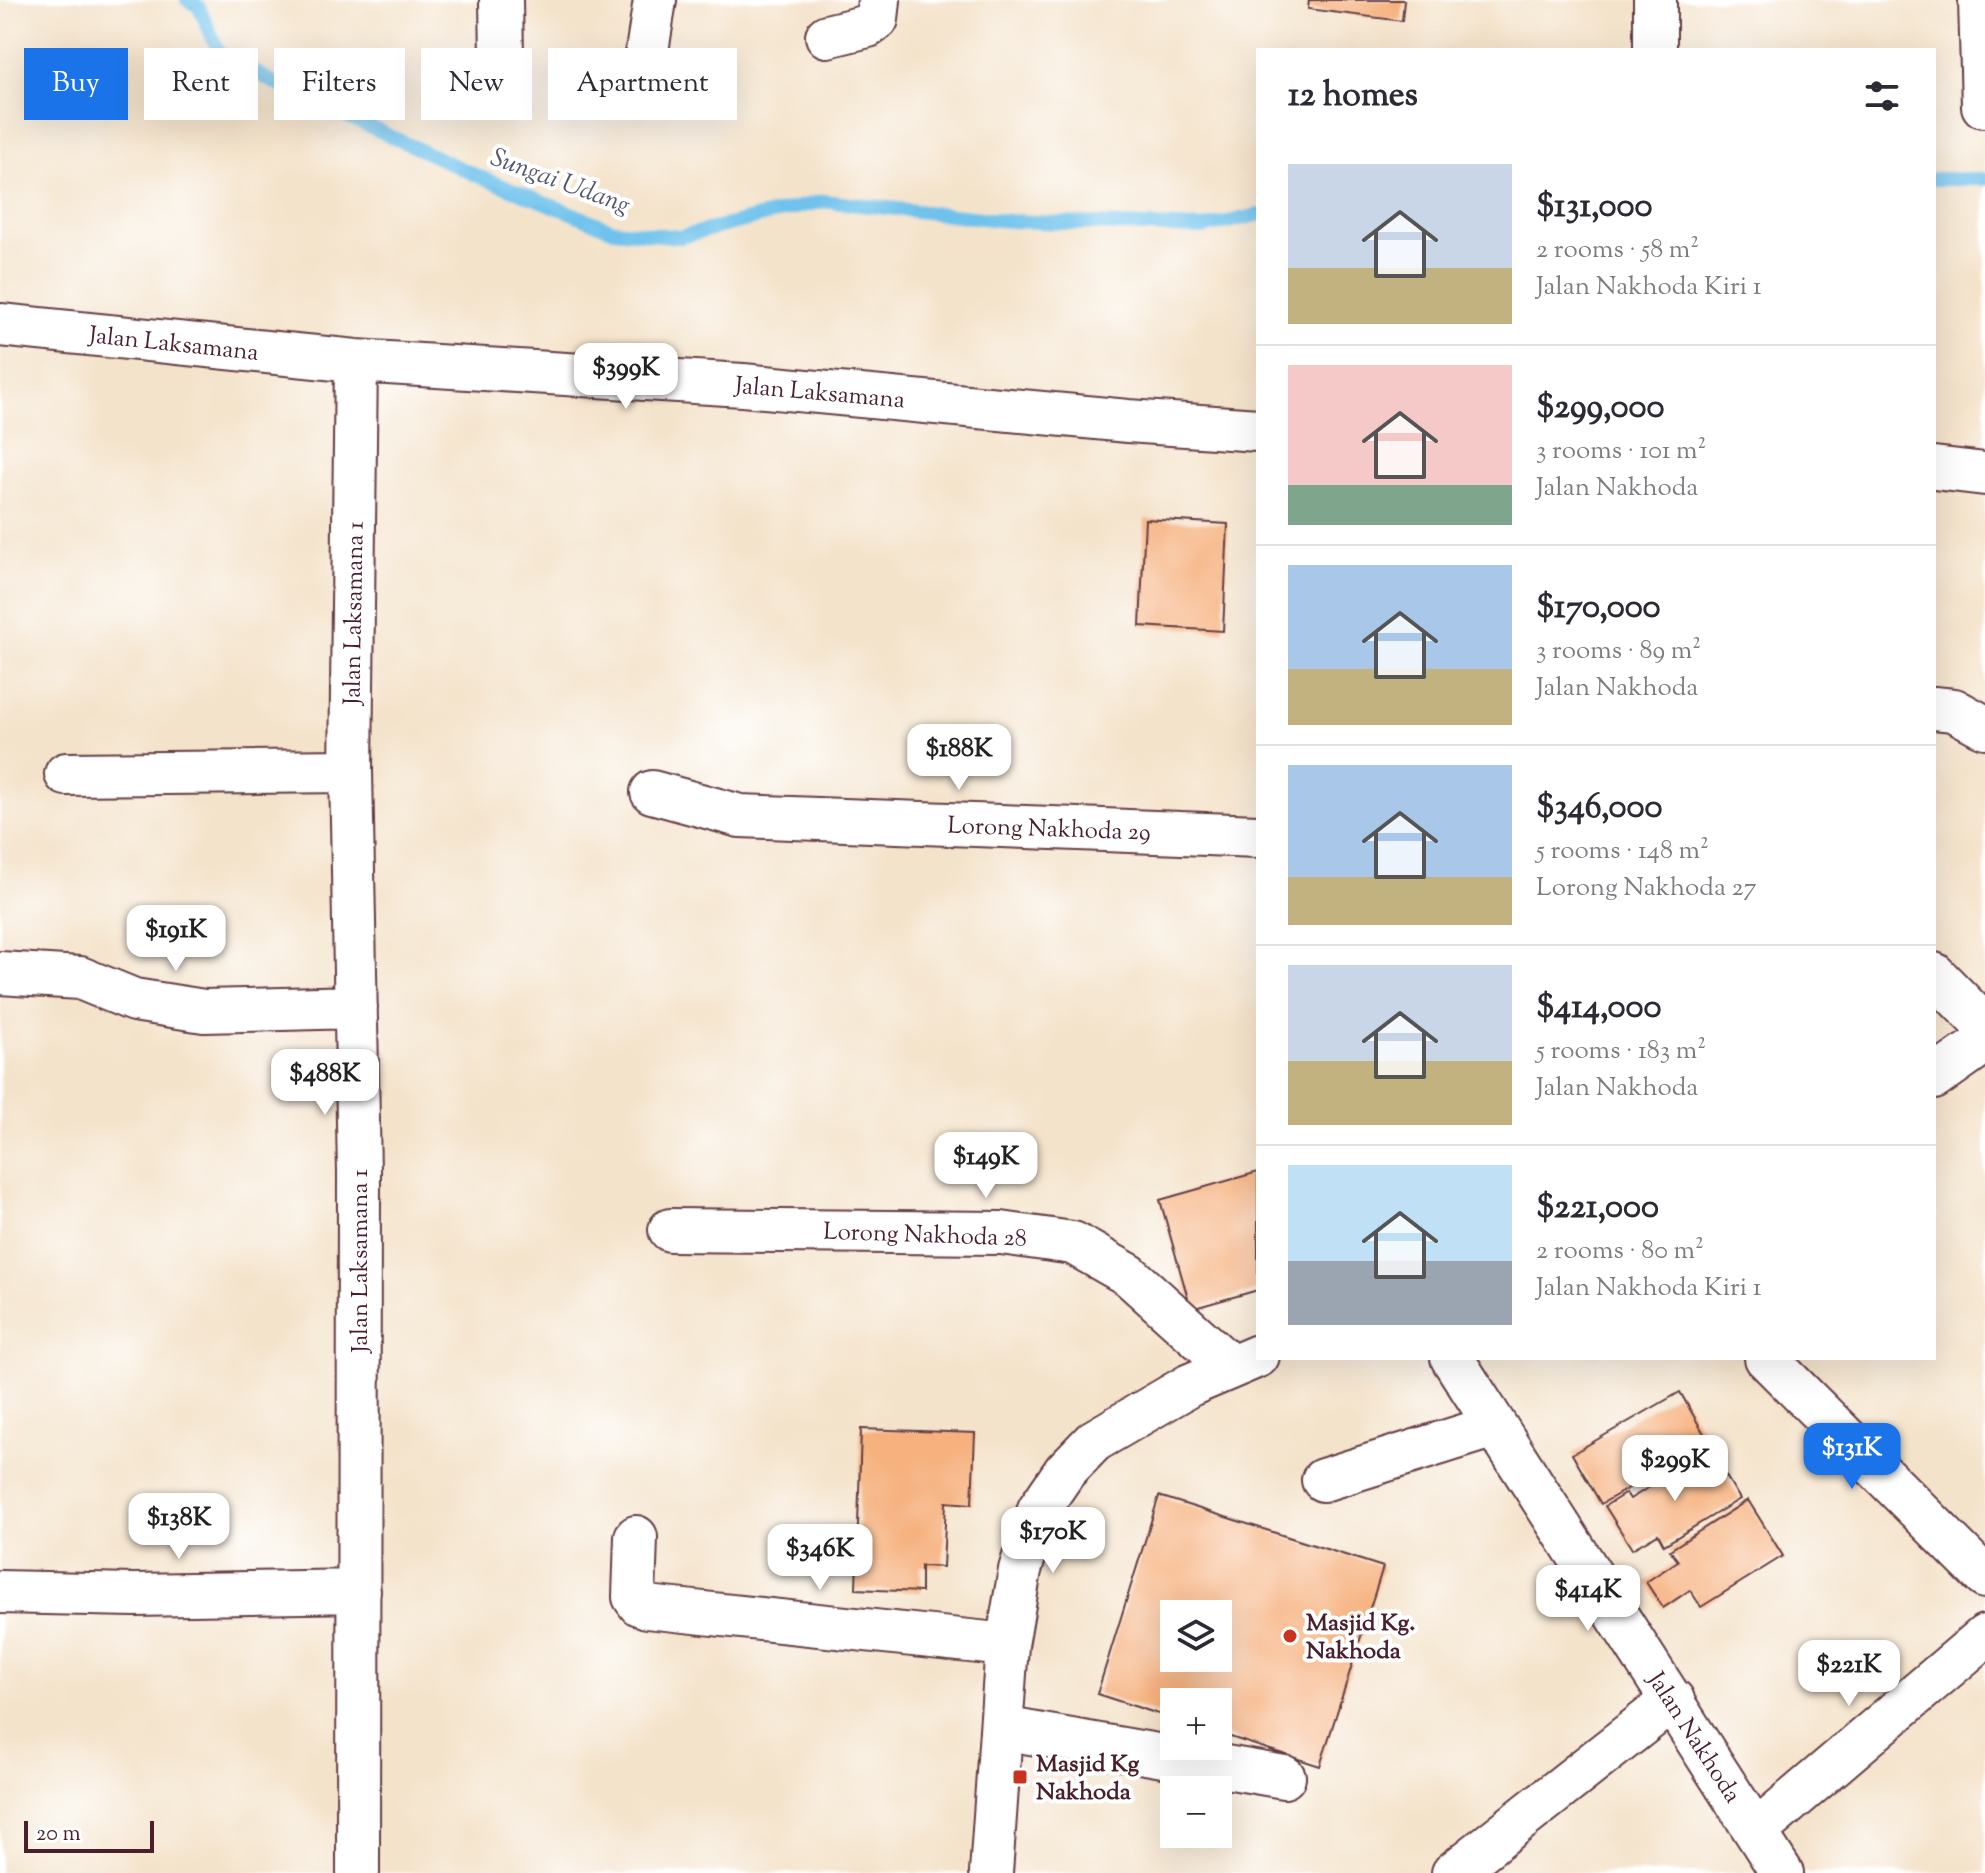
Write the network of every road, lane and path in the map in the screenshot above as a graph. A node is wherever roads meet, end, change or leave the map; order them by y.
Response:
1 (501, 0) edge
2 (655, 0) edge
3 (879, 0) edge
4 (1655, 0) edge
5 (1980, 0) edge
6 (827, 36) dead end
7 (502, 48) edge
8 (648, 48) edge
9 (1655, 48) edge
10 (1983, 106) dead end
11 (0, 325) edge
12 (356, 361) junction
13 (1256, 430) edge
14 (1936, 468) edge
15 (1985, 474) edge
16 (1936, 708) edge
17 (1985, 727) edge
18 (351, 771) junction
19 (66, 774) dead end
20 (652, 792) dead end
21 (1256, 836) edge
22 (0, 973) edge
23 (1936, 976) edge
24 (356, 1007) junction
25 (1985, 1026) edge
26 (1985, 1042) edge
27 (1936, 1077) edge
28 (670, 1230) dead end
29 (1453, 1360) edge
30 (1768, 1360) edge
31 (1245, 1362) edge
32 (1495, 1426) junction
33 (1323, 1480) dead end
34 (636, 1537) dead end
35 (1985, 1577) edge
36 (359, 1591) junction
37 (0, 1592) edge
38 (1985, 1636) edge
39 (1007, 1645) junction
40 (1673, 1700) junction
41 (1002, 1728) junction
42 (1284, 1777) dead end
43 (1756, 1831) junction
44 (358, 1873) edge
45 (991, 1873) edge
46 (1453, 1873) edge
47 (1782, 1873) edge

1 - 7 street
2 - 8 street
3 - 6 street
4 - 9 street
5 - 10 street
11 - 12 street, Jalan Laksamana
12 - 13 street, Jalan Laksamana
12 - 18 street, Jalan Laksamana 1
14 - 15 street
16 - 17 street
18 - 19 street
18 - 24 street, Jalan Laksamana 1
20 - 21 street, Lorong Nakhoda 29
22 - 24 street
23 - 25 street
24 - 36 street, Jalan Laksamana 1
26 - 27 street
28 - 31 street, Lorong Nakhoda 28
29 - 32 street, Jalan Nakhoda
30 - 35 street
31 - 39 street
32 - 33 street
32 - 40 street, Jalan Nakhoda
34 - 39 street
36 - 37 street
36 - 44 street, Jalan Laksamana 1
38 - 43 street
39 - 41 street
40 - 43 street, Jalan Nakhoda
40 - 46 street
41 - 42 street
41 - 45 street
43 - 47 street, Jalan Nakhoda

